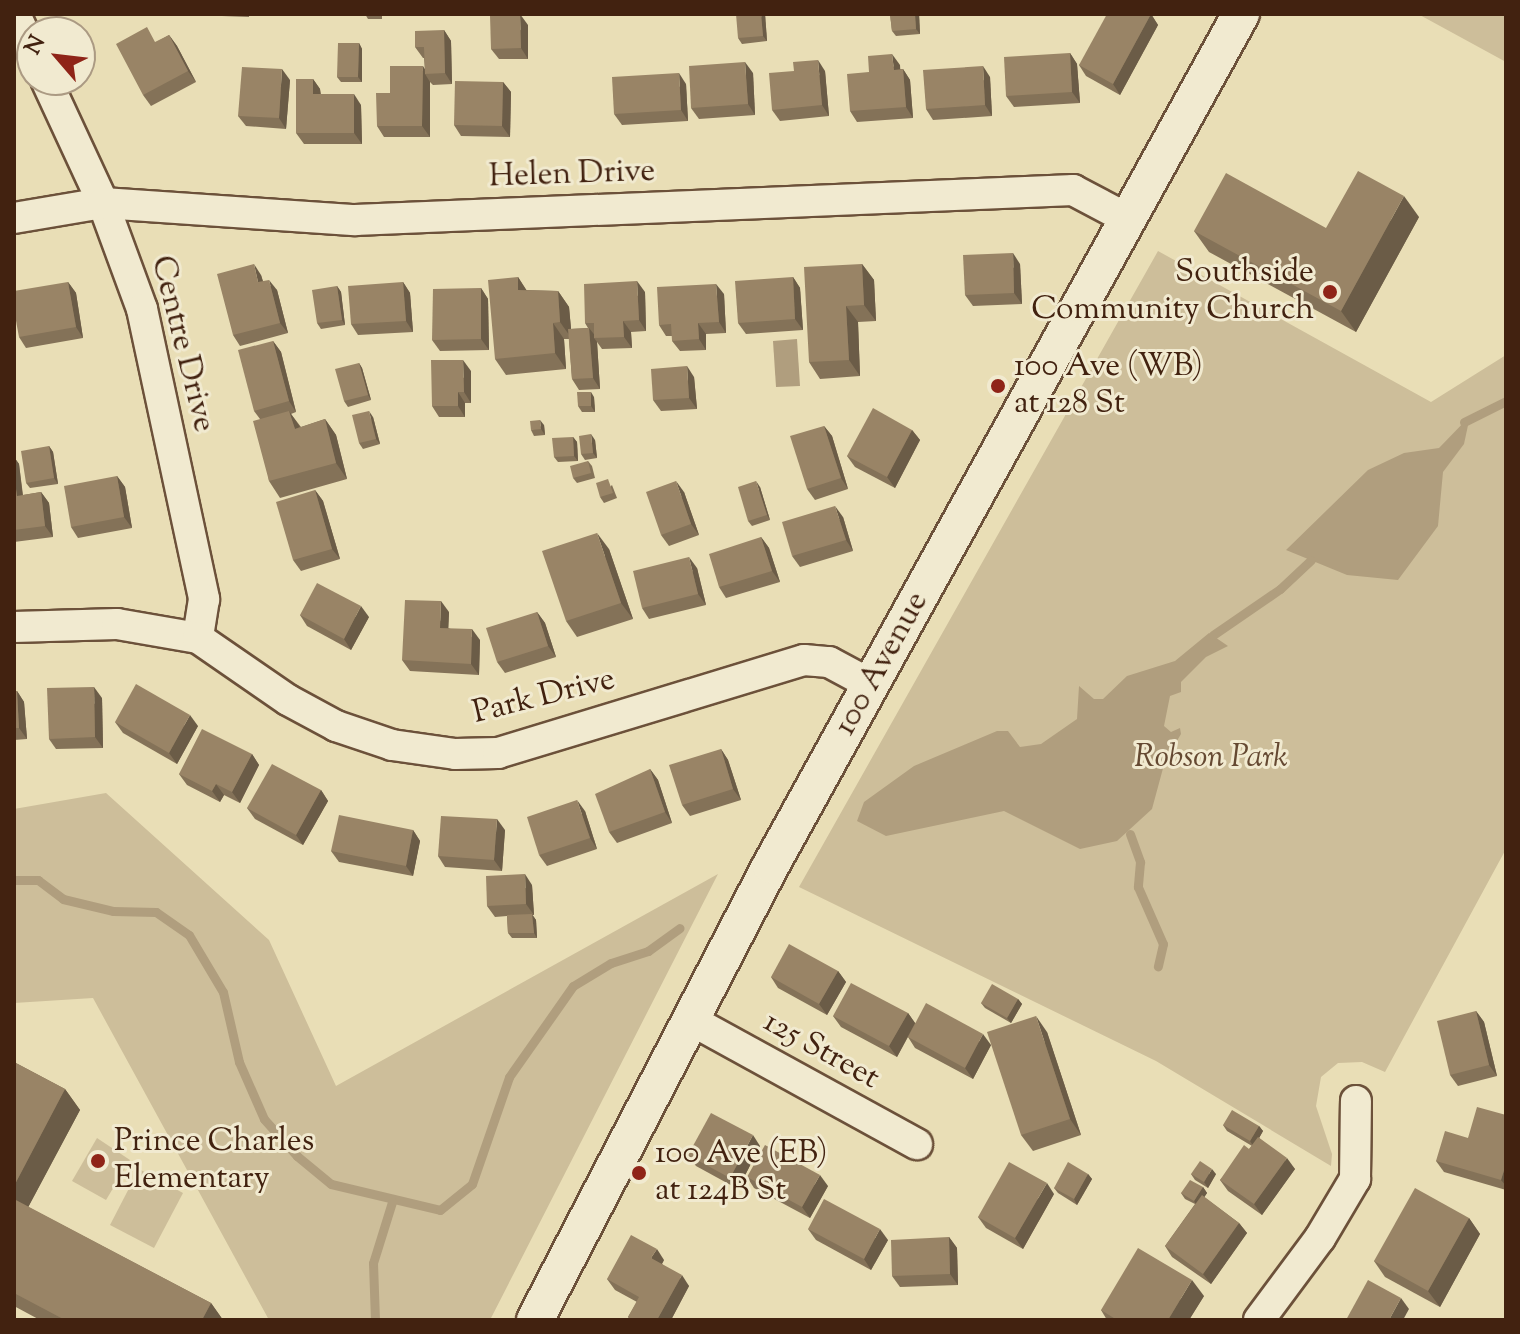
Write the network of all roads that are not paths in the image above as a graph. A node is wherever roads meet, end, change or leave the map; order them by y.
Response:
1 (1241, 14) edge
2 (53, 96) edge
3 (103, 203) junction
4 (14, 218) edge
5 (1128, 219) junction
6 (14, 627) edge
7 (198, 638) junction
8 (870, 684) junction
9 (691, 1020) junction
10 (1356, 1101) dead end
11 (917, 1144) dead end
12 (535, 1320) edge
13 (1259, 1320) edge

1 - 5 street, 100 Avenue
2 - 3 street, Centre Drive
3 - 4 street, Helen Drive
3 - 5 street, Helen Drive
3 - 7 street, Centre Drive
5 - 8 street, 100 Avenue
6 - 7 street, Park Drive
7 - 8 street, Park Drive
8 - 9 street, 100 Avenue
9 - 11 street, 125 Street
9 - 12 street, 100 Avenue
10 - 13 street

